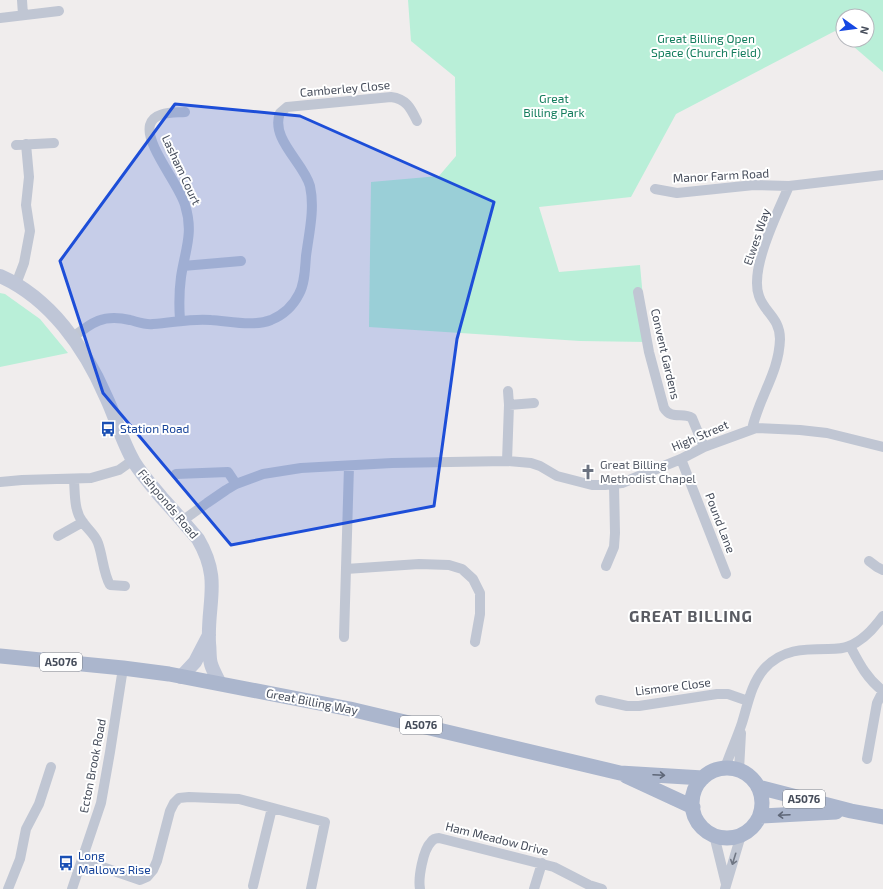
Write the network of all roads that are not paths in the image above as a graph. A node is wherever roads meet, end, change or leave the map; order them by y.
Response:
1 (22, 0) edge
2 (59, 11) dead end
3 (23, 15) junction
4 (0, 18) edge
5 (185, 112) dead end
6 (417, 121) dead end
7 (54, 143) dead end
8 (26, 144) junction
9 (16, 145) dead end
10 (883, 175) edge
11 (789, 186) junction
12 (655, 189) dead end
13 (242, 260) dead end
14 (183, 266) junction
15 (0, 276) edge
16 (16, 284) junction
17 (638, 292) dead end
18 (180, 320) junction
19 (72, 338) junction
20 (508, 391) dead end
21 (534, 403) dead end
22 (509, 405) junction
23 (752, 429) junction
24 (704, 447) junction
25 (883, 447) edge
26 (681, 459) junction
27 (133, 460) junction
28 (507, 461) junction
29 (349, 466) junction
30 (176, 474) dead end
31 (74, 480) junction
32 (0, 482) edge
33 (236, 484) junction
34 (614, 484) junction
35 (182, 521) junction
36 (82, 522) junction
37 (58, 536) dead end
38 (869, 561) dead end
39 (606, 566) dead end
40 (346, 569) junction
41 (883, 570) edge
42 (726, 574) dead end
43 (125, 586) dead end
44 (883, 616) edge
45 (209, 635) junction
46 (344, 637) dead end
47 (475, 642) dead end
48 (850, 646) junction
49 (0, 656) edge
50 (123, 668) junction
51 (182, 676) junction
52 (220, 684) junction
53 (883, 691) edge
54 (600, 700) dead end
55 (748, 701) junction
56 (742, 723) junction
57 (867, 759) dead end
58 (51, 767) dead end
59 (732, 769) junction
60 (620, 773) junction
61 (703, 778) junction
62 (758, 787) junction
63 (693, 807) junction
64 (272, 808) junction
65 (851, 811) junction
66 (760, 816) junction
67 (883, 817) edge
68 (714, 835) junction
69 (741, 835) junction
70 (82, 860) junction
71 (542, 863) junction
72 (140, 884) edge
73 (253, 886) dead end
74 (726, 886) edge
75 (8, 889) edge
76 (72, 889) edge
77 (311, 889) edge
78 (420, 889) edge
79 (534, 889) edge
80 (602, 889) edge

1 - 3 street
2 - 3 street
3 - 4 street
5 - 14 street, Lasham Court
6 - 18 street, Camberley Close
7 - 8 street
8 - 9 street
8 - 16 street
10 - 11 street
11 - 12 street, Manor Farm Road
11 - 23 street, Elwes Way
13 - 14 street
14 - 18 street, Lasham Court
15 - 16 street, Fishponds Road
16 - 19 street, Fishponds Road
17 - 24 street, Convent Gardens
18 - 19 street
19 - 27 street, Fishponds Road
20 - 22 street
21 - 22 street
22 - 28 street
23 - 24 street, High Street
23 - 25 street, High Street
24 - 26 street, High Street
26 - 34 street, High Street
26 - 42 street, Pound Lane
27 - 31 street
27 - 35 street, Fishponds Road
28 - 29 street, High Street
28 - 34 street, High Street
29 - 33 street
29 - 40 street
30 - 33 street
31 - 32 street
31 - 36 street
33 - 35 street
34 - 39 street
35 - 45 street, Fishponds Road
36 - 37 street
36 - 43 street
38 - 41 street
40 - 46 street
40 - 47 street
44 - 48 street
45 - 51 street, Fishponds Road
45 - 52 street, Fishponds Road
48 - 53 street
48 - 55 street
49 - 50 main road, Great Billing Way / A5076
50 - 51 main road, Great Billing Way / A5076
50 - 70 street, Ecton Brook Road
51 - 52 main road, Great Billing Way / A5076
52 - 60 main road, Great Billing Way / A5076
53 - 57 street
54 - 55 street, Lismore Close
55 - 56 street
56 - 59 street
56 - 59 street
58 - 75 street
59 - 61 main road
59 - 62 main road
60 -> 61 main road, Great Billing Way / A5076
60 - 63 main road, Great Billing Way / A5076
61 - 63 main road
62 - 65 main road, A5076
62 - 66 main road
63 - 68 main road
64 - 72 street
64 - 73 street
64 - 77 street
65 -> 66 main road, A5076
65 - 67 main road, A5076
66 - 69 main road
68 - 69 main road
68 - 74 street
69 -> 74 street
70 - 72 street
70 - 76 street, Ecton Brook Road
71 - 78 street, Ham Meadow Drive
71 - 79 street
71 - 80 street, Ham Meadow Drive

